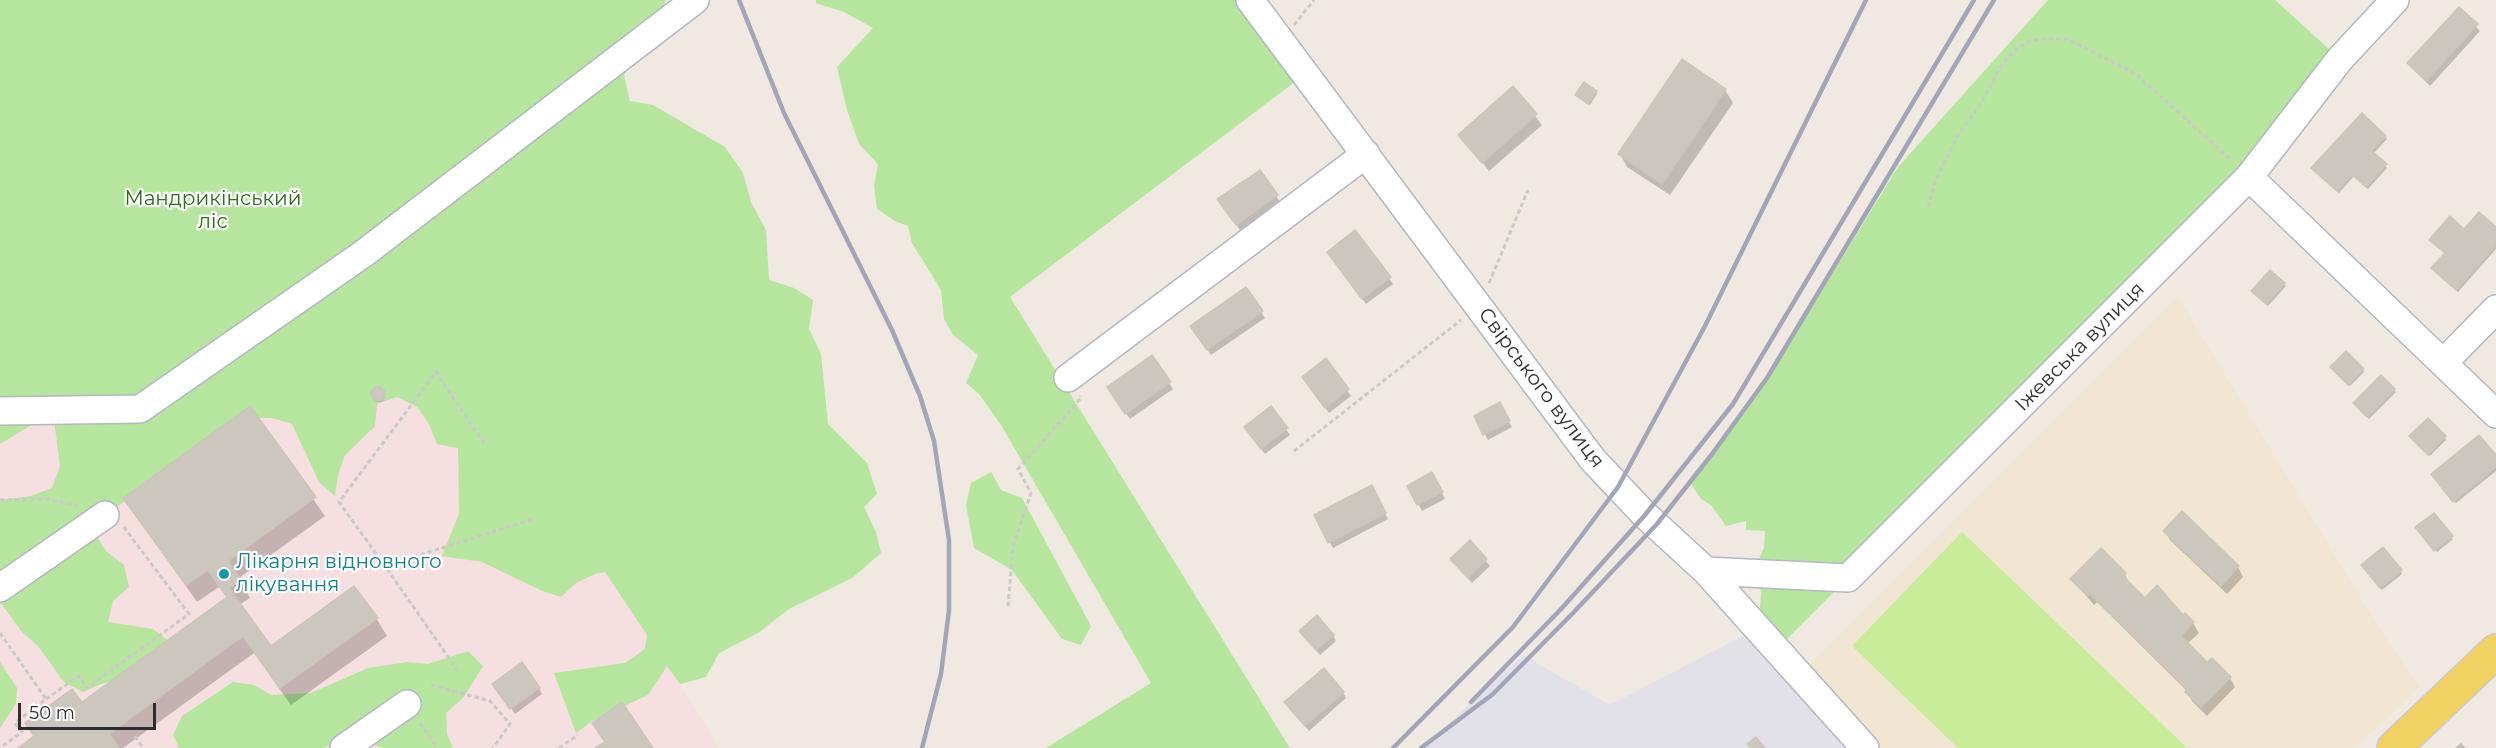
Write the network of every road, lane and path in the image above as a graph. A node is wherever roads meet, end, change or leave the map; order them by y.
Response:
1 (695, 0) edge
2 (1250, 0) edge
3 (1314, 0) edge
4 (2396, 0) edge
5 (1281, 42) junction
6 (1366, 154) junction
7 (2249, 177) junction
8 (1528, 190) dead end
9 (1928, 207) dead end
10 (1479, 306) junction
11 (2496, 309) edge
12 (2443, 363) junction
13 (1068, 378) joint
14 (0, 411) edge
15 (2496, 414) edge
16 (485, 445) dead end
17 (1294, 451) dead end
18 (0, 500) edge
19 (105, 515) junction
20 (533, 519) dead end
21 (385, 566) junction
22 (1706, 571) junction
23 (0, 588) edge
24 (1008, 606) dead end
25 (0, 633) edge
26 (2496, 651) edge
27 (458, 671) dead end
28 (430, 685) dead end
29 (46, 699) junction
30 (407, 704) joint
31 (578, 735) dead end
32 (135, 736) dead end
33 (0, 748) edge
34 (143, 748) edge
35 (344, 748) edge
36 (437, 748) edge
37 (493, 748) edge
38 (559, 748) edge
39 (1865, 748) edge
40 (2394, 748) edge

1 - 14 street
2 - 5 street, Свірського вулиця
3 - 5 path
4 - 7 street, Іжевська вулиця
5 - 6 street, Свірського вулиця
6 - 10 street, Свірського вулиця
6 - 13 street
7 - 9 path
7 - 12 street
7 - 22 street, Іжевська вулиця
8 - 10 path
10 - 17 path
10 - 22 street, Свірського вулиця
11 - 12 street
12 - 15 street
13 - 24 path
16 - 21 path
18 - 19 path
19 - 23 street
19 - 29 path
20 - 21 path
21 - 27 path
22 - 39 street, Свірського вулиця
25 - 29 path
26 - 40 main road
28 - 37 path
29 - 33 path
30 - 35 street
30 - 36 path
31 - 38 path
32 - 34 path

